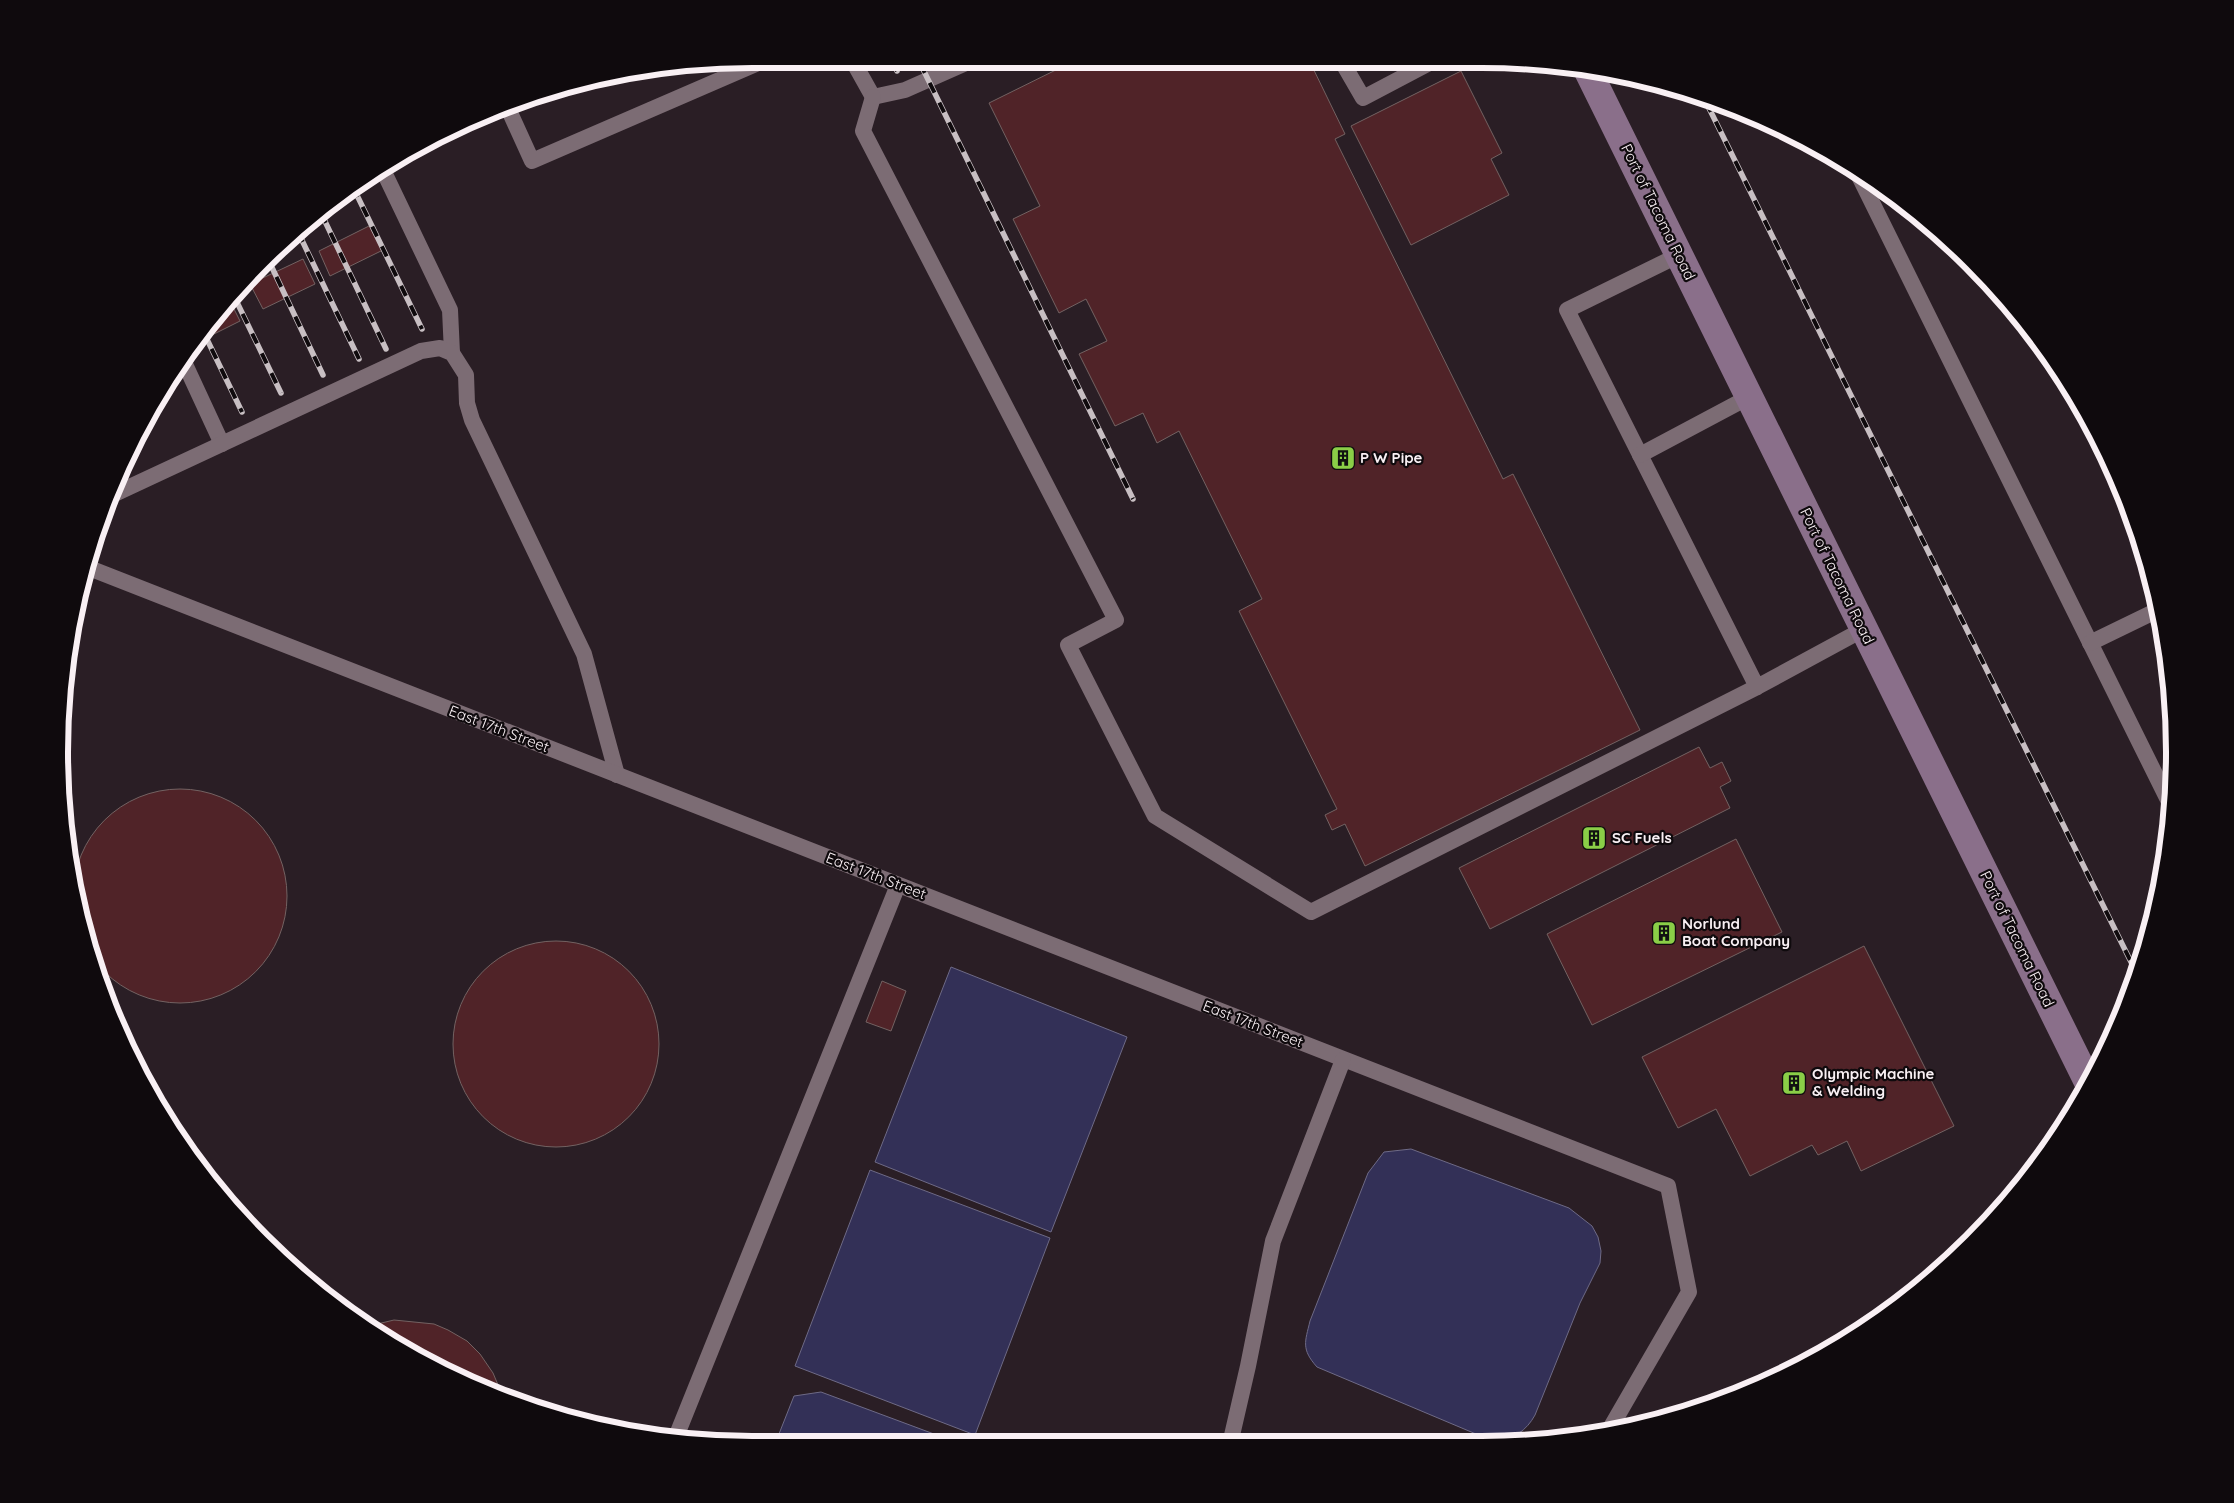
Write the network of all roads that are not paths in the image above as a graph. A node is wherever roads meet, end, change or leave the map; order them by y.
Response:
1 (746, 68) edge
2 (857, 68) edge
3 (953, 68) edge
4 (1346, 68) edge
5 (1420, 68) edge
6 (1591, 76) edge
7 (873, 96) junction
8 (510, 112) edge
9 (385, 174) edge
10 (1862, 182) edge
11 (1679, 255) junction
12 (452, 353) junction
13 (186, 367) edge
14 (1749, 397) junction
15 (222, 444) junction
16 (1640, 455) junction
17 (119, 492) edge
18 (92, 569) edge
19 (2152, 613) edge
20 (1864, 629) junction
21 (2090, 643) junction
22 (1758, 687) junction
23 (617, 775) junction
24 (2165, 794) edge
25 (898, 885) junction
26 (1343, 1060) junction
27 (2085, 1075) edge
28 (1614, 1422) edge
29 (678, 1431) edge
30 (1232, 1436) edge

1 - 8 lane
2 - 7 lane
3 - 7 lane
4 - 5 lane
6 - 11 main road, Port of Tacoma Road
7 - 22 lane
9 - 12 lane
10 - 21 lane
11 - 14 main road, Port of Tacoma Road
11 - 16 lane
12 - 15 lane
12 - 23 lane
13 - 15 lane
14 - 16 lane
14 - 20 main road, Port of Tacoma Road
15 - 17 lane
16 - 22 lane
18 - 23 lane, East 17th Street
19 - 21 lane
20 - 22 lane
20 - 27 main road, Port of Tacoma Road
21 - 24 lane
23 - 25 lane, East 17th Street
25 - 26 lane, East 17th Street
25 - 29 lane
26 - 28 lane, East 17th Street
26 - 30 lane

